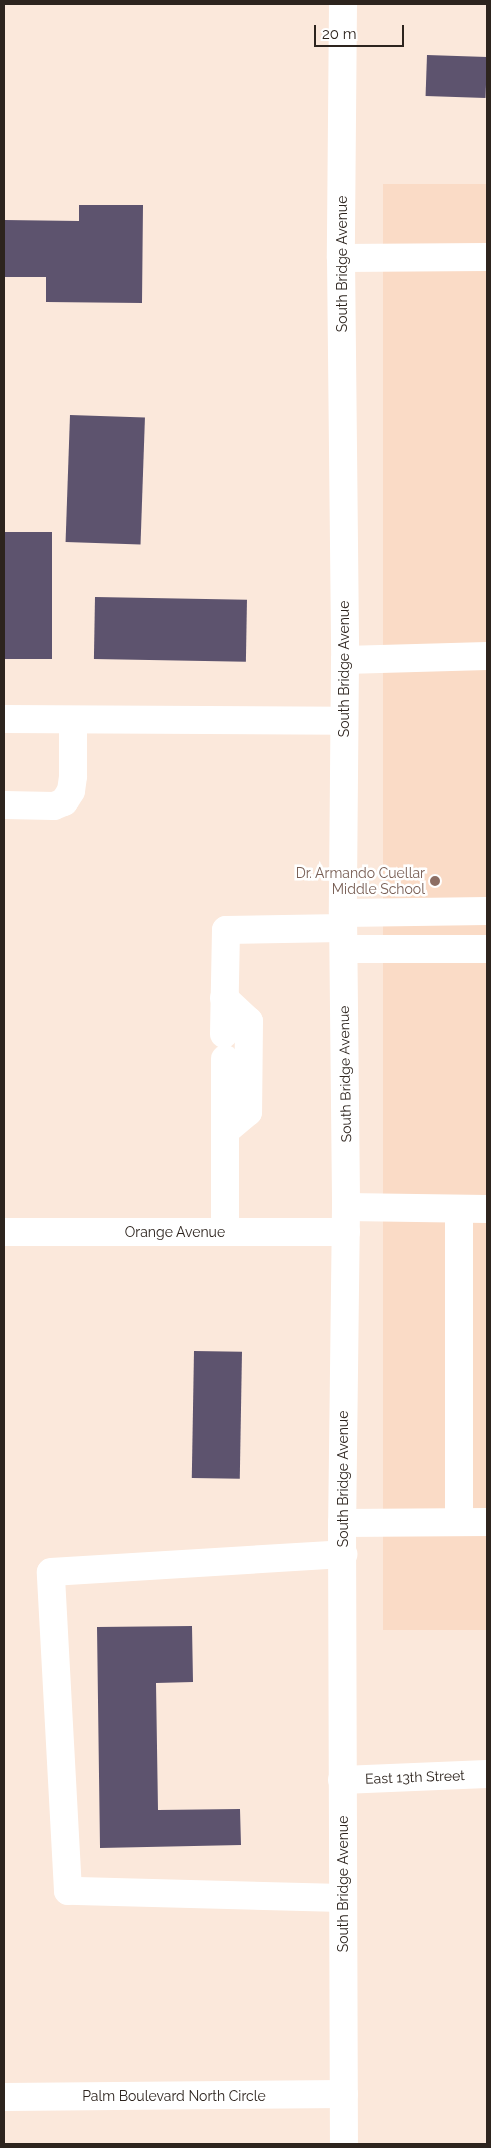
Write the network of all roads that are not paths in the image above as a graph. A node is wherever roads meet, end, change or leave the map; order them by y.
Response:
1 (343, 4) edge
2 (487, 257) edge
3 (341, 258) junction
4 (487, 656) edge
5 (345, 660) junction
6 (4, 719) edge
7 (73, 720) junction
8 (343, 721) junction
9 (4, 805) edge
10 (487, 911) edge
11 (343, 930) junction
12 (487, 949) edge
13 (224, 998) junction
14 (225, 1131) junction
15 (459, 1208) junction
16 (487, 1208) edge
17 (346, 1220) junction
18 (4, 1232) edge
19 (225, 1232) junction
20 (459, 1522) junction
21 (487, 1522) edge
22 (342, 1523) junction
23 (343, 1554) junction
24 (487, 1774) edge
25 (342, 1780) junction
26 (342, 1898) junction
27 (344, 2094) junction
28 (4, 2097) edge
29 (344, 2144) edge

1 - 3 street, South Bridge Avenue
2 - 3 street
3 - 5 street, South Bridge Avenue
4 - 5 street
5 - 8 street, South Bridge Avenue
6 - 7 street
7 - 8 street
7 - 9 street
8 - 11 street, South Bridge Avenue
10 - 11 street
11 - 12 street
11 - 13 street
11 - 17 street, South Bridge Avenue
13 - 14 street
13 - 14 street
14 - 19 street
15 - 16 street, Orange Avenue
15 - 17 street, Orange Avenue
15 - 20 street
17 - 19 street, Orange Avenue
17 - 22 street, South Bridge Avenue
18 - 19 street, Orange Avenue
20 - 21 street
20 - 22 street
22 - 23 street, South Bridge Avenue
23 - 25 street, South Bridge Avenue
23 - 26 street
24 - 25 street, East 13th Street
25 - 26 street, South Bridge Avenue
26 - 27 street, South Bridge Avenue
27 - 28 street, Palm Boulevard North Circle
27 - 29 street, South Bridge Avenue

